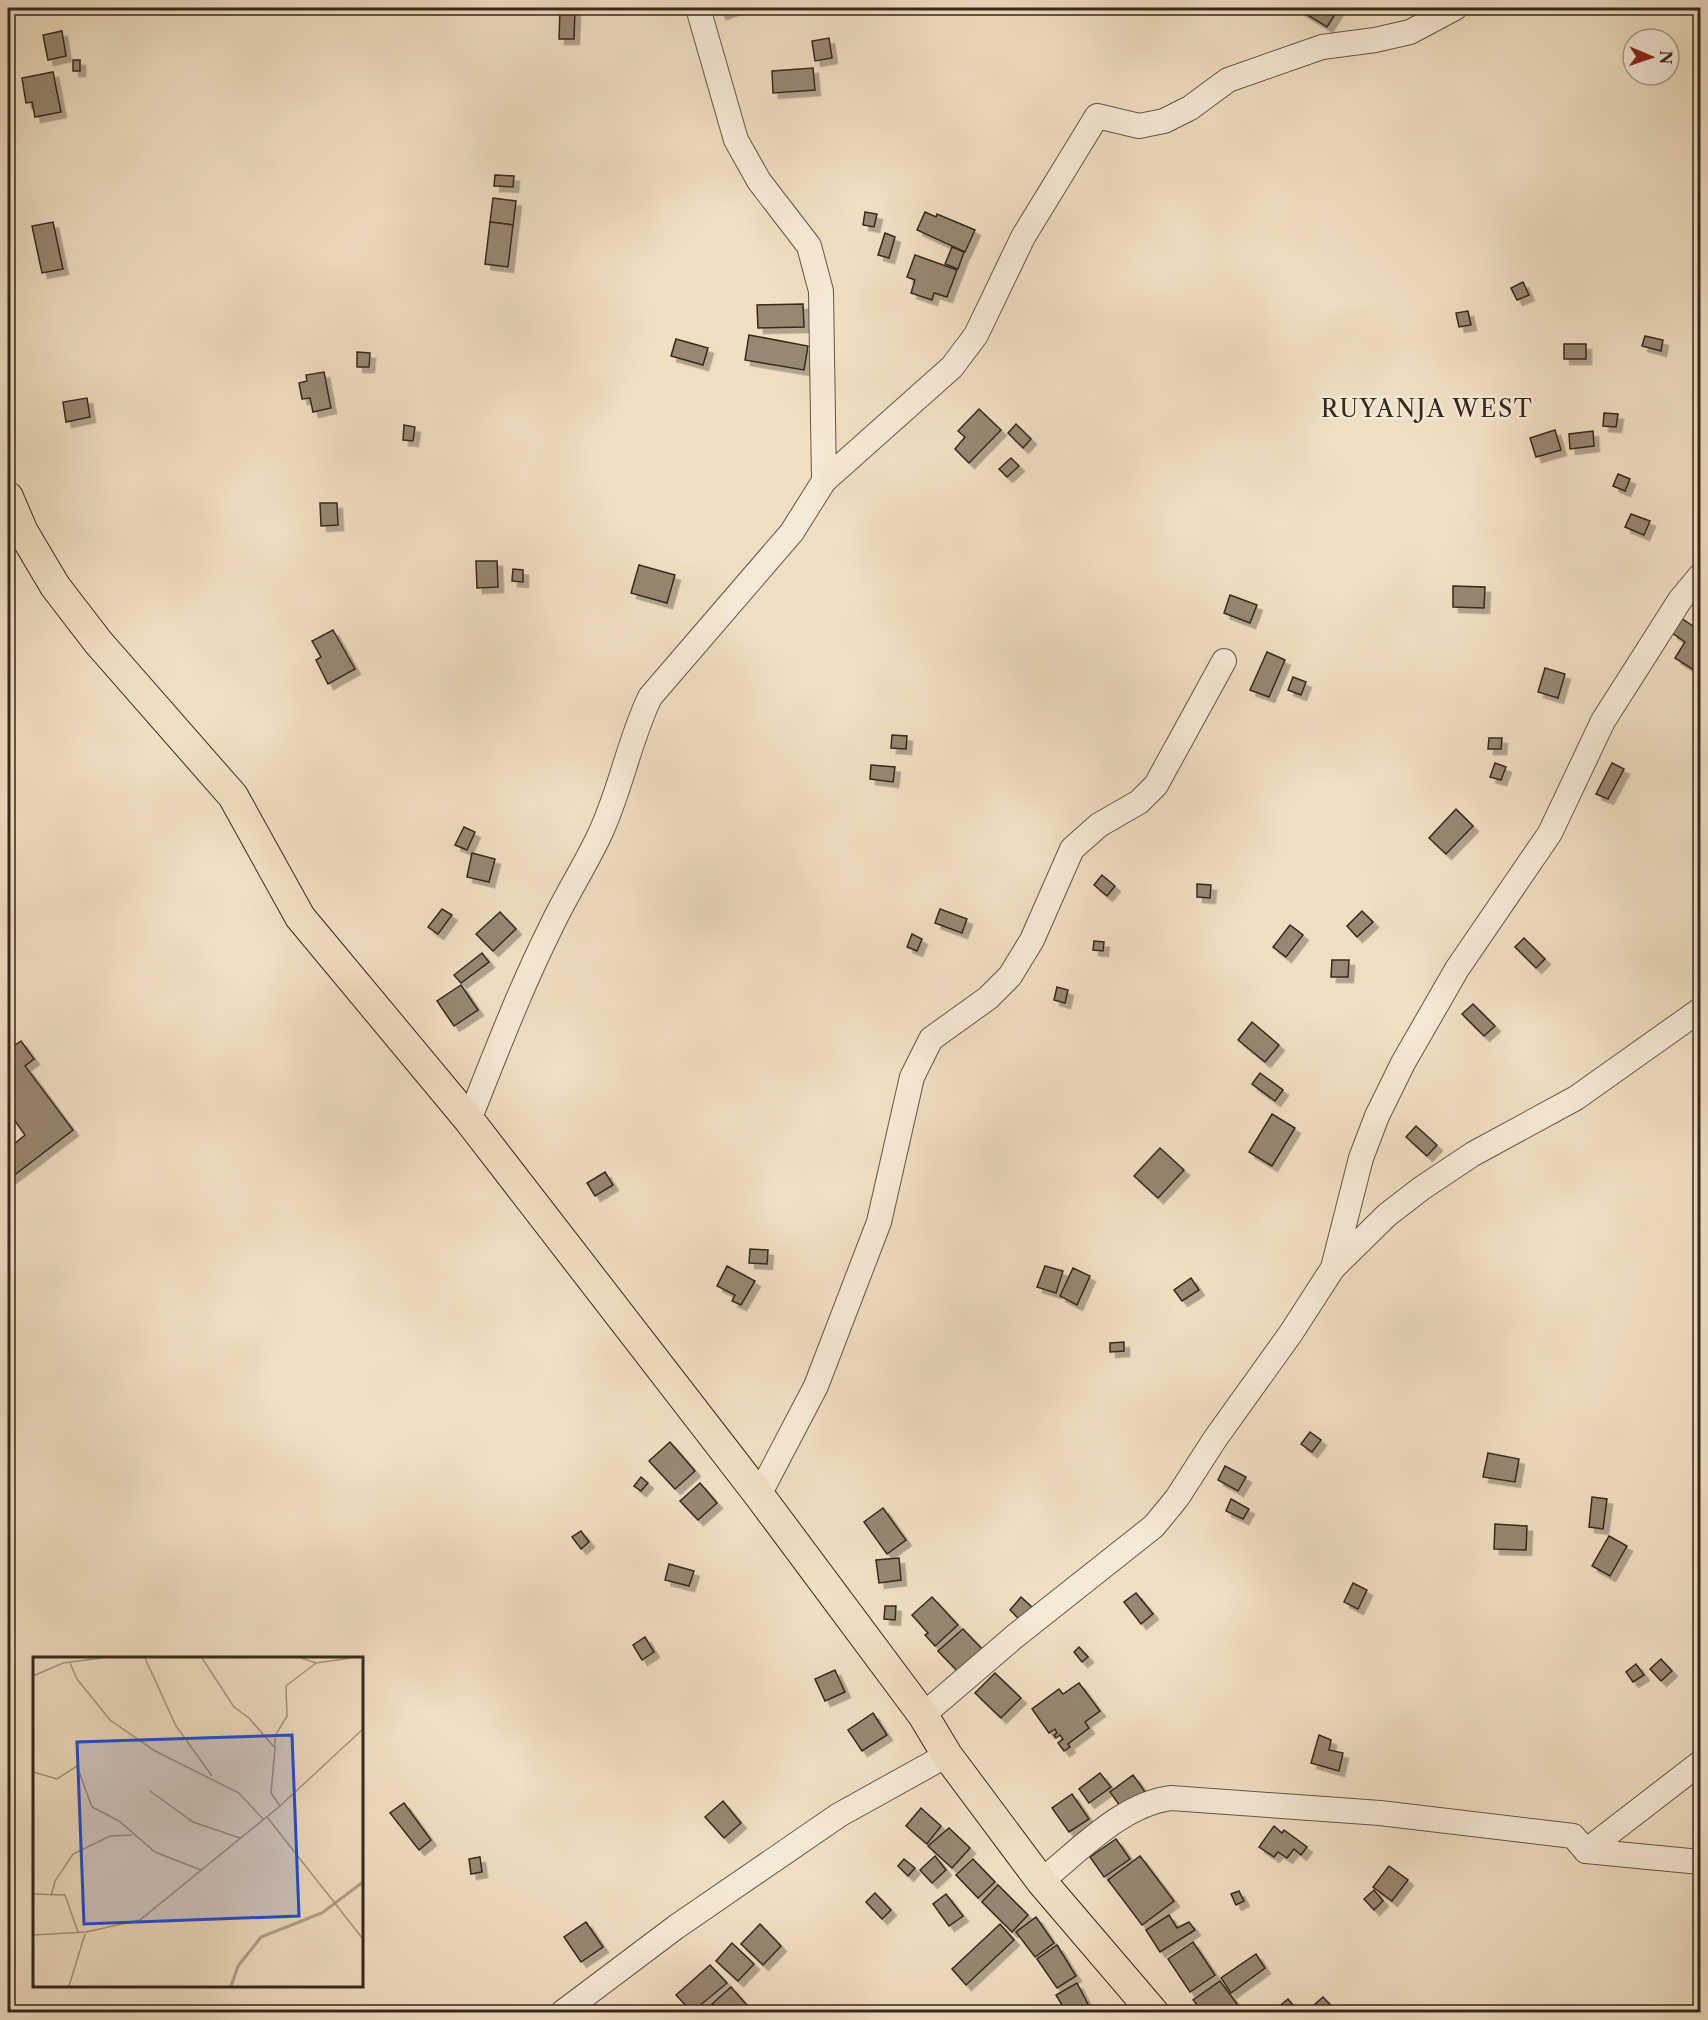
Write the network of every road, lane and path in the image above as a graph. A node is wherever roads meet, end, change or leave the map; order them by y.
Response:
1 (698, 8) edge
2 (1455, 8) edge
3 (824, 481) junction
4 (8, 497) edge
5 (1701, 576) edge
6 (1224, 661) dead end
7 (1701, 1010) edge
8 (469, 1120) junction
9 (1332, 1268) junction
10 (759, 1495) junction
11 (923, 1715) junction
12 (947, 1755) junction
13 (1701, 1763) edge
14 (1586, 1851) junction
15 (1701, 1862) edge
16 (1041, 1881) junction
17 (562, 2013) edge
18 (1153, 2013) edge

1 - 3 street
2 - 3 street
3 - 8 street
4 - 8 main road
5 - 9 street
6 - 10 street
7 - 9 street
8 - 10 main road
9 - 11 street
10 - 11 main road
11 - 12 main road
12 - 16 main road
12 - 17 street
13 - 14 street
14 - 15 street
14 - 16 street
16 - 18 main road

